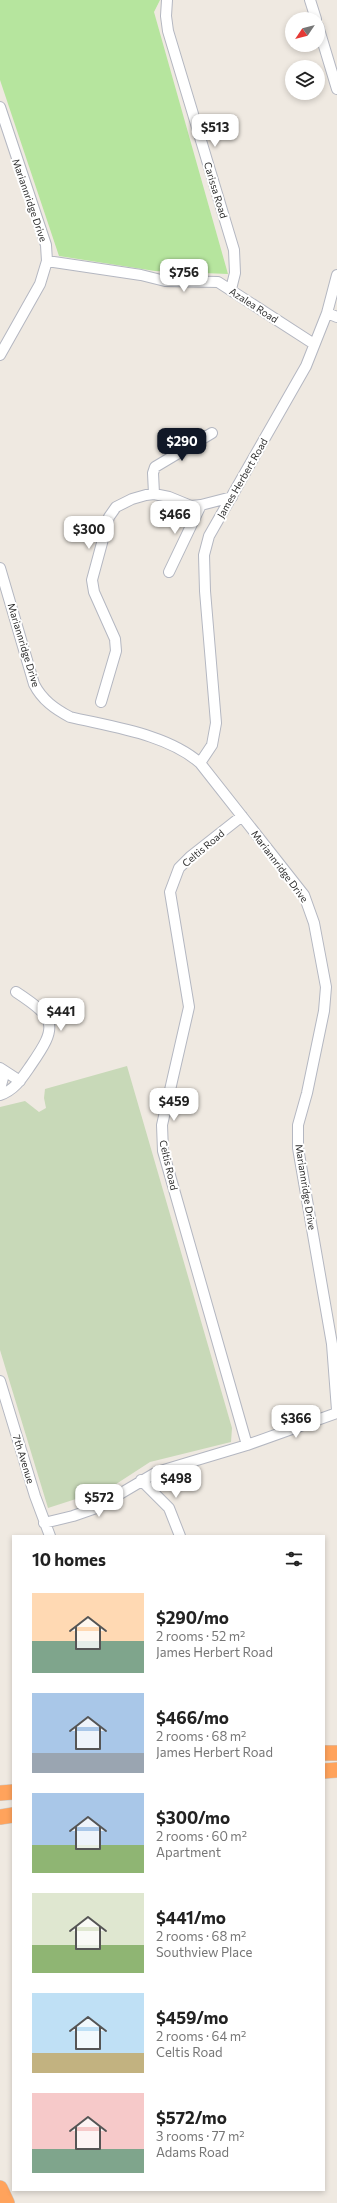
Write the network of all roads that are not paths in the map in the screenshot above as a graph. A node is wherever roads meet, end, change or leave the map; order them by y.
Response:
1 (168, 0) edge
2 (310, 0) edge
3 (314, 12) edge
4 (325, 49) edge
5 (337, 89) edge
6 (0, 107) edge
7 (47, 261) junction
8 (337, 275) edge
9 (231, 289) junction
10 (327, 313) junction
11 (337, 317) edge
12 (314, 344) junction
13 (0, 355) edge
14 (212, 433) dead end
15 (154, 494) junction
16 (232, 497) junction
17 (201, 505) junction
18 (0, 568) edge
19 (169, 572) dead end
20 (101, 702) dead end
21 (200, 763) junction
22 (242, 816) junction
23 (16, 992) dead end
24 (0, 1068) edge
25 (20, 1081) junction
26 (0, 1089) edge
27 (0, 1095) edge
28 (334, 1344) edge
29 (0, 1381) edge
30 (337, 1410) edge
31 (337, 1413) edge
32 (247, 1445) junction
33 (141, 1480) junction
34 (44, 1523) junction
35 (50, 1535) edge
36 (180, 1535) edge
37 (325, 1753) edge
38 (337, 1753) edge
39 (337, 1770) edge
40 (325, 1771) edge
41 (12, 1792) edge
42 (0, 1793) edge
43 (12, 1815) edge
44 (0, 1817) edge
45 (0, 2188) edge
46 (7, 2203) edge

1 - 9 street, Carissa Road
2 - 3 street
4 - 5 street
6 - 7 street, Mariannridge Drive
7 - 9 street, Azalea Road
7 - 13 street, Mariannridge Drive
8 - 10 street, James Herbert Road
9 - 12 street, Azalea Road
10 - 11 street
10 - 12 street, James Herbert Road
12 - 16 street, James Herbert Road
14 - 15 street
15 - 17 street
15 - 20 street
16 - 17 street
16 - 21 street, James Herbert Road
17 - 19 street
18 - 21 street, Mariannridge Drive
21 - 22 street, Mariannridge Drive
22 - 28 street, Mariannridge Drive
22 - 32 street, Celtis Road
23 - 25 street
24 - 25 street
24 - 26 street
25 - 27 street
28 - 30 street, Mariannridge Drive
29 - 34 street, 7th Avenue
31 - 32 street
32 - 33 street
33 - 34 street
33 - 36 street
34 - 35 street, 7th Avenue
37 - 38 highway
39 - 40 highway
41 - 42 highway
43 - 44 highway
45 - 46 highway

